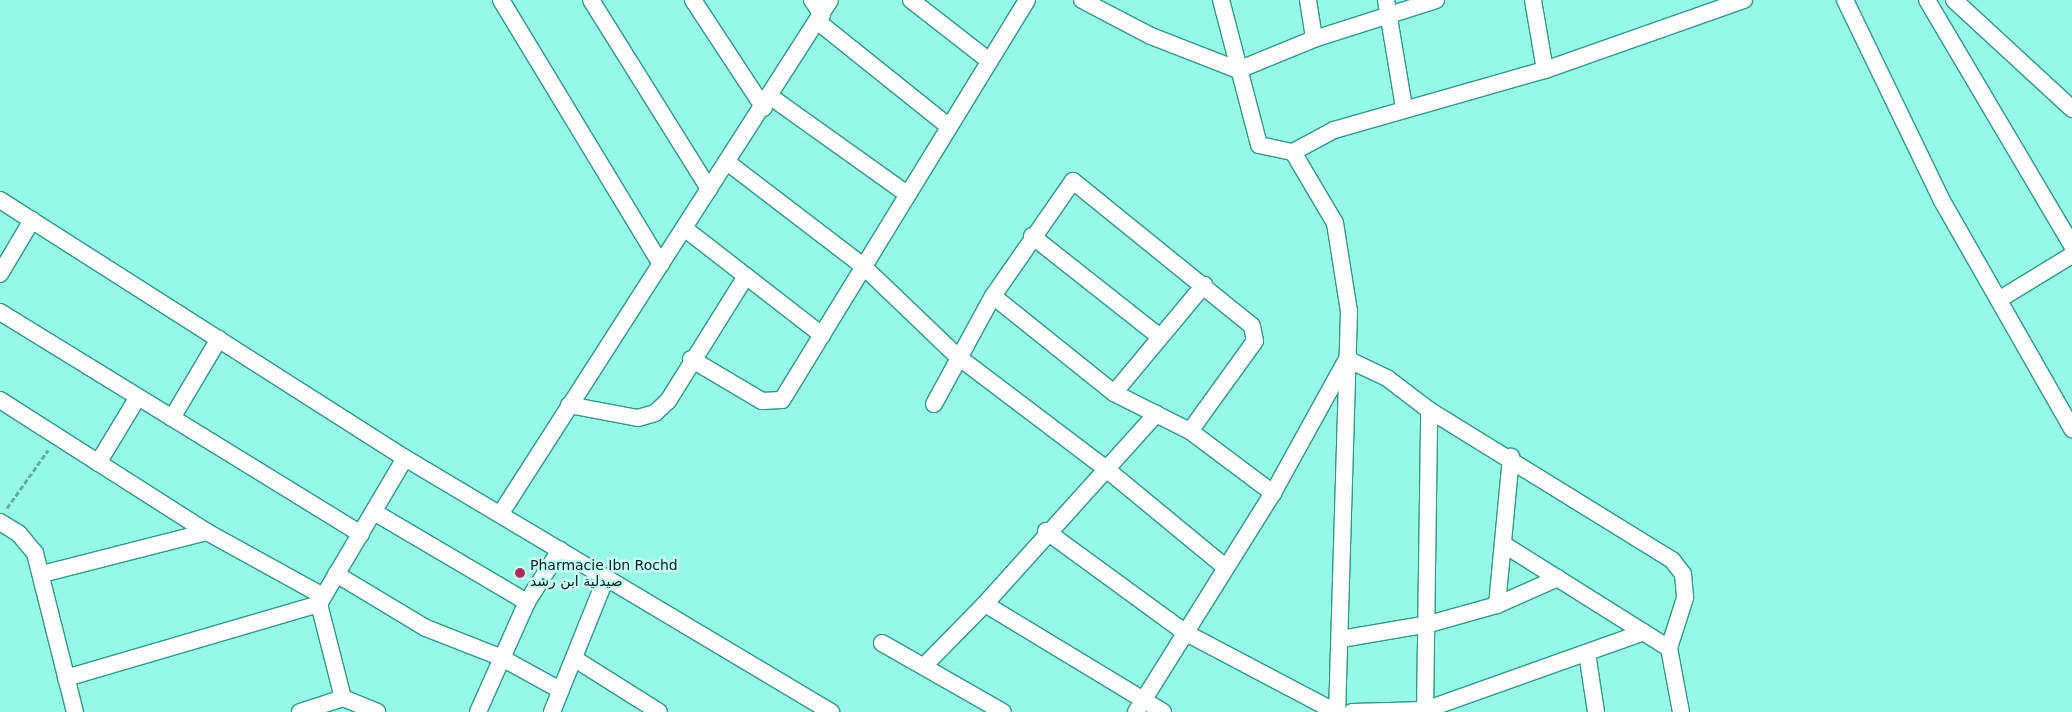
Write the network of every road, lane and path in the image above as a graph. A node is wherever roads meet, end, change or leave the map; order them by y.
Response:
1 (501, 0) edge
2 (591, 0) edge
3 (693, 0) edge
4 (812, 0) edge
5 (830, 0) edge
6 (911, 0) edge
7 (1027, 0) edge
8 (1082, 0) edge
9 (1221, 0) edge
10 (1308, 0) edge
11 (1436, 0) edge
12 (1533, 0) edge
13 (1744, 0) edge
14 (1845, 0) edge
15 (1927, 0) edge
16 (1954, 0) edge
17 (1386, 8) edge
18 (820, 18) junction
19 (1314, 39) junction
20 (988, 60) junction
21 (1238, 70) junction
22 (1544, 70) junction
23 (767, 102) junction
24 (1404, 107) junction
25 (2072, 109) edge
26 (948, 126) junction
27 (1293, 152) junction
28 (727, 162) junction
29 (709, 189) junction
30 (907, 194) junction
31 (0, 200) edge
32 (32, 220) junction
33 (684, 228) junction
34 (1032, 236) junction
35 (2072, 245) edge
36 (2072, 255) edge
37 (661, 264) junction
38 (863, 266) junction
39 (0, 274) edge
40 (746, 276) junction
41 (1204, 285) junction
42 (993, 296) junction
43 (2000, 299) junction
44 (0, 312) edge
45 (822, 336) junction
46 (1160, 337) junction
47 (219, 339) junction
48 (957, 356) junction
49 (692, 359) junction
50 (1347, 359) junction
51 (1114, 393) junction
52 (138, 397) junction
53 (0, 400) edge
54 (934, 404) dead end
55 (569, 405) junction
56 (1428, 410) junction
57 (1156, 414) junction
58 (172, 418) junction
59 (2072, 429) edge
60 (1190, 431) junction
61 (57, 437) junction
62 (1511, 457) junction
63 (404, 458) junction
64 (98, 463) junction
65 (1105, 468) junction
66 (1273, 493) junction
67 (374, 512) junction
68 (501, 513) junction
69 (3, 517) edge
70 (1046, 531) junction
71 (207, 532) junction
72 (361, 534) junction
73 (1503, 544) junction
74 (560, 550) junction
75 (1225, 567) junction
76 (42, 574) junction
77 (336, 574) junction
78 (606, 578) junction
79 (1558, 578) junction
80 (321, 600) junction
81 (527, 602) junction
82 (985, 604) junction
83 (1497, 605) junction
84 (1429, 624) junction
85 (1644, 632) junction
86 (1186, 633) junction
87 (1341, 639) junction
88 (882, 643) dead end
89 (1669, 648) junction
90 (1587, 653) junction
91 (500, 657) junction
92 (575, 659) junction
93 (925, 665) junction
94 (66, 678) junction
95 (560, 690) junction
96 (342, 698) junction
97 (1139, 706) edge
98 (1425, 711) edge
99 (75, 712) edge
100 (300, 712) edge
101 (376, 712) edge
102 (478, 712) edge
103 (552, 712) edge
104 (659, 712) edge
105 (831, 712) edge
106 (1003, 712) edge
107 (1163, 712) edge
108 (1336, 712) edge
109 (1352, 712) edge
110 (1596, 712) edge
111 (1681, 712) edge

1 - 37 street
2 - 29 street
3 - 23 street
4 - 18 street
5 - 18 street
6 - 20 street
7 - 20 street
8 - 21 street
9 - 21 street
10 - 19 street
11 - 17 street
12 - 22 street
13 - 22 street
14 - 43 street
15 - 35 street
16 - 25 street
17 - 19 street
17 - 24 street
18 - 23 street
18 - 26 street
19 - 21 street
20 - 26 street
21 - 27 street
22 - 24 street
23 - 28 street
23 - 30 street
24 - 27 street
26 - 30 street
27 - 50 street
28 - 29 street
28 - 38 street
29 - 33 street
30 - 38 street
31 - 32 street
32 - 39 street
32 - 47 street
33 - 37 street
33 - 40 street
34 - 41 street
34 - 42 street
34 - 46 street
36 - 43 street
37 - 55 street
38 - 45 street
38 - 48 street
40 - 45 street
40 - 49 street
41 - 46 street
41 - 60 street
42 - 48 street
42 - 51 street
43 - 59 street
44 - 52 street
45 - 49 street
46 - 51 street
47 - 58 street
47 - 63 street
48 - 54 street
48 - 65 street
49 - 55 street
50 - 56 street
50 - 66 street
50 - 87 street
51 - 57 street
52 - 58 street
52 - 64 street
53 - 61 street
55 - 68 street
56 - 62 street
56 - 84 street
57 - 60 street
57 - 65 street
58 - 72 street
60 - 66 street
61 - 64 street
61 - 69 path
62 - 73 street
62 - 89 street
63 - 67 street
63 - 68 street
64 - 71 street
65 - 70 street
65 - 75 street
66 - 75 street
67 - 72 street
67 - 81 street
68 - 74 street
69 - 76 street
70 - 82 street
70 - 86 street
71 - 76 street
71 - 80 street
72 - 77 street
73 - 79 street
73 - 83 street
74 - 78 street
74 - 81 street
75 - 86 street
76 - 94 street
77 - 80 street
77 - 91 street
78 - 92 street
78 - 105 street
79 - 83 street
79 - 85 street
80 - 94 street
80 - 96 street
81 - 91 street
82 - 93 street
82 - 97 street
83 - 84 street
84 - 87 street
84 - 98 street
85 - 89 street
85 - 90 street
86 - 97 street
86 - 108 street
87 - 108 street
88 - 93 street
89 - 111 street
90 - 98 street
90 - 110 street
91 - 95 street
91 - 102 street
92 - 95 street
92 - 104 street
93 - 106 street
94 - 99 street
95 - 103 street
96 - 100 street
96 - 101 street
97 - 107 street
98 - 109 street

